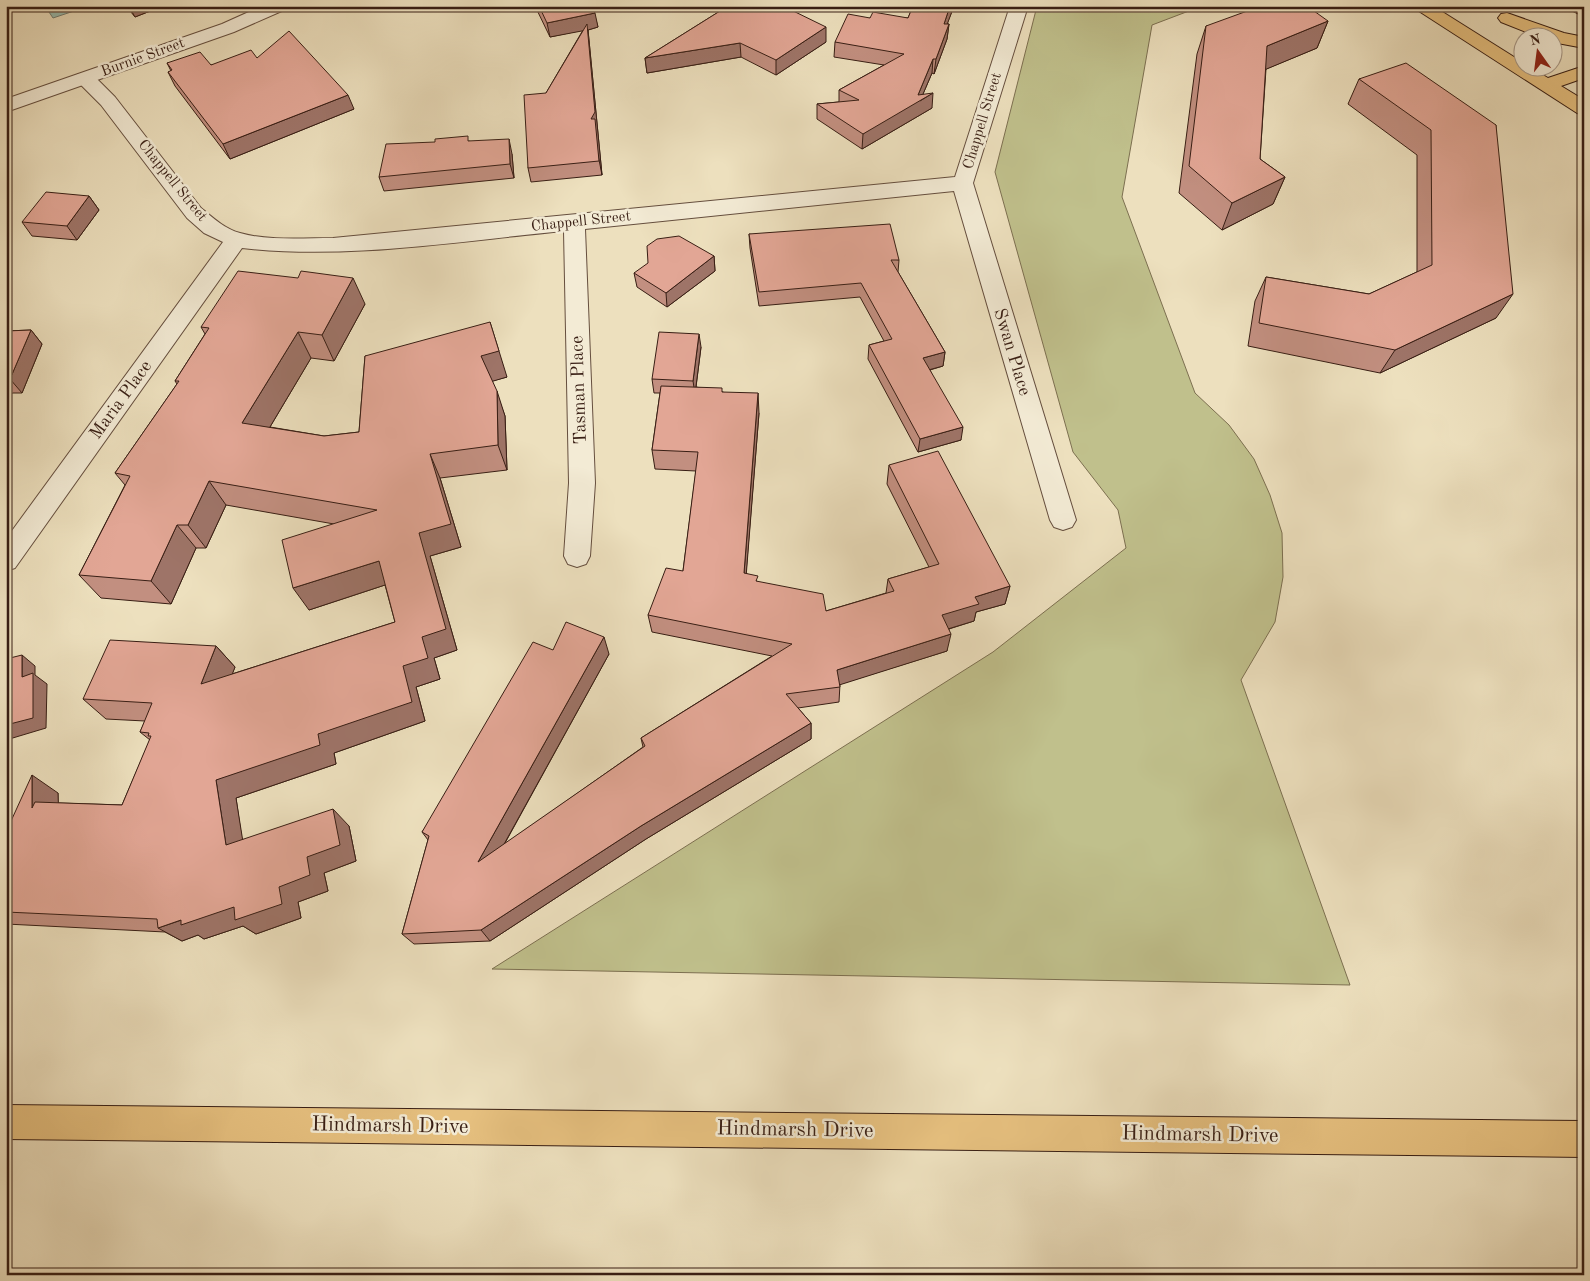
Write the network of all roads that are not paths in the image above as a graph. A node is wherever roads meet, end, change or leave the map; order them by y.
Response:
1 (1019, 6) edge
2 (1420, 6) edge
3 (276, 7) edge
4 (1522, 28) edge
5 (1534, 28) edge
6 (1562, 39) edge
7 (1584, 43) edge
8 (1562, 53) edge
9 (1584, 66) edge
10 (1584, 72) edge
11 (85, 78) junction
12 (1547, 85) junction
13 (1578, 100) edge
14 (6, 106) edge
15 (964, 183) junction
16 (574, 223) junction
17 (236, 240) junction
18 (1063, 520) dead end
19 (577, 556) dead end
20 (6, 560) edge
21 (6, 1122) edge
22 (1584, 1139) edge

1 - 15 street, Chappell Street
2 - 12 main road
3 - 11 street, Burnie Street
4 - 5 main road
6 - 7 main road
8 - 9 main road
10 - 12 main road
11 - 14 street, Burnie Street
11 - 17 street, Chappell Street
12 - 13 main road
15 - 16 street, Chappell Street
15 - 18 street, Swan Place
16 - 17 street, Chappell Street
16 - 19 street, Tasman Place
17 - 20 street, Maria Place
21 - 22 main road, Hindmarsh Drive

